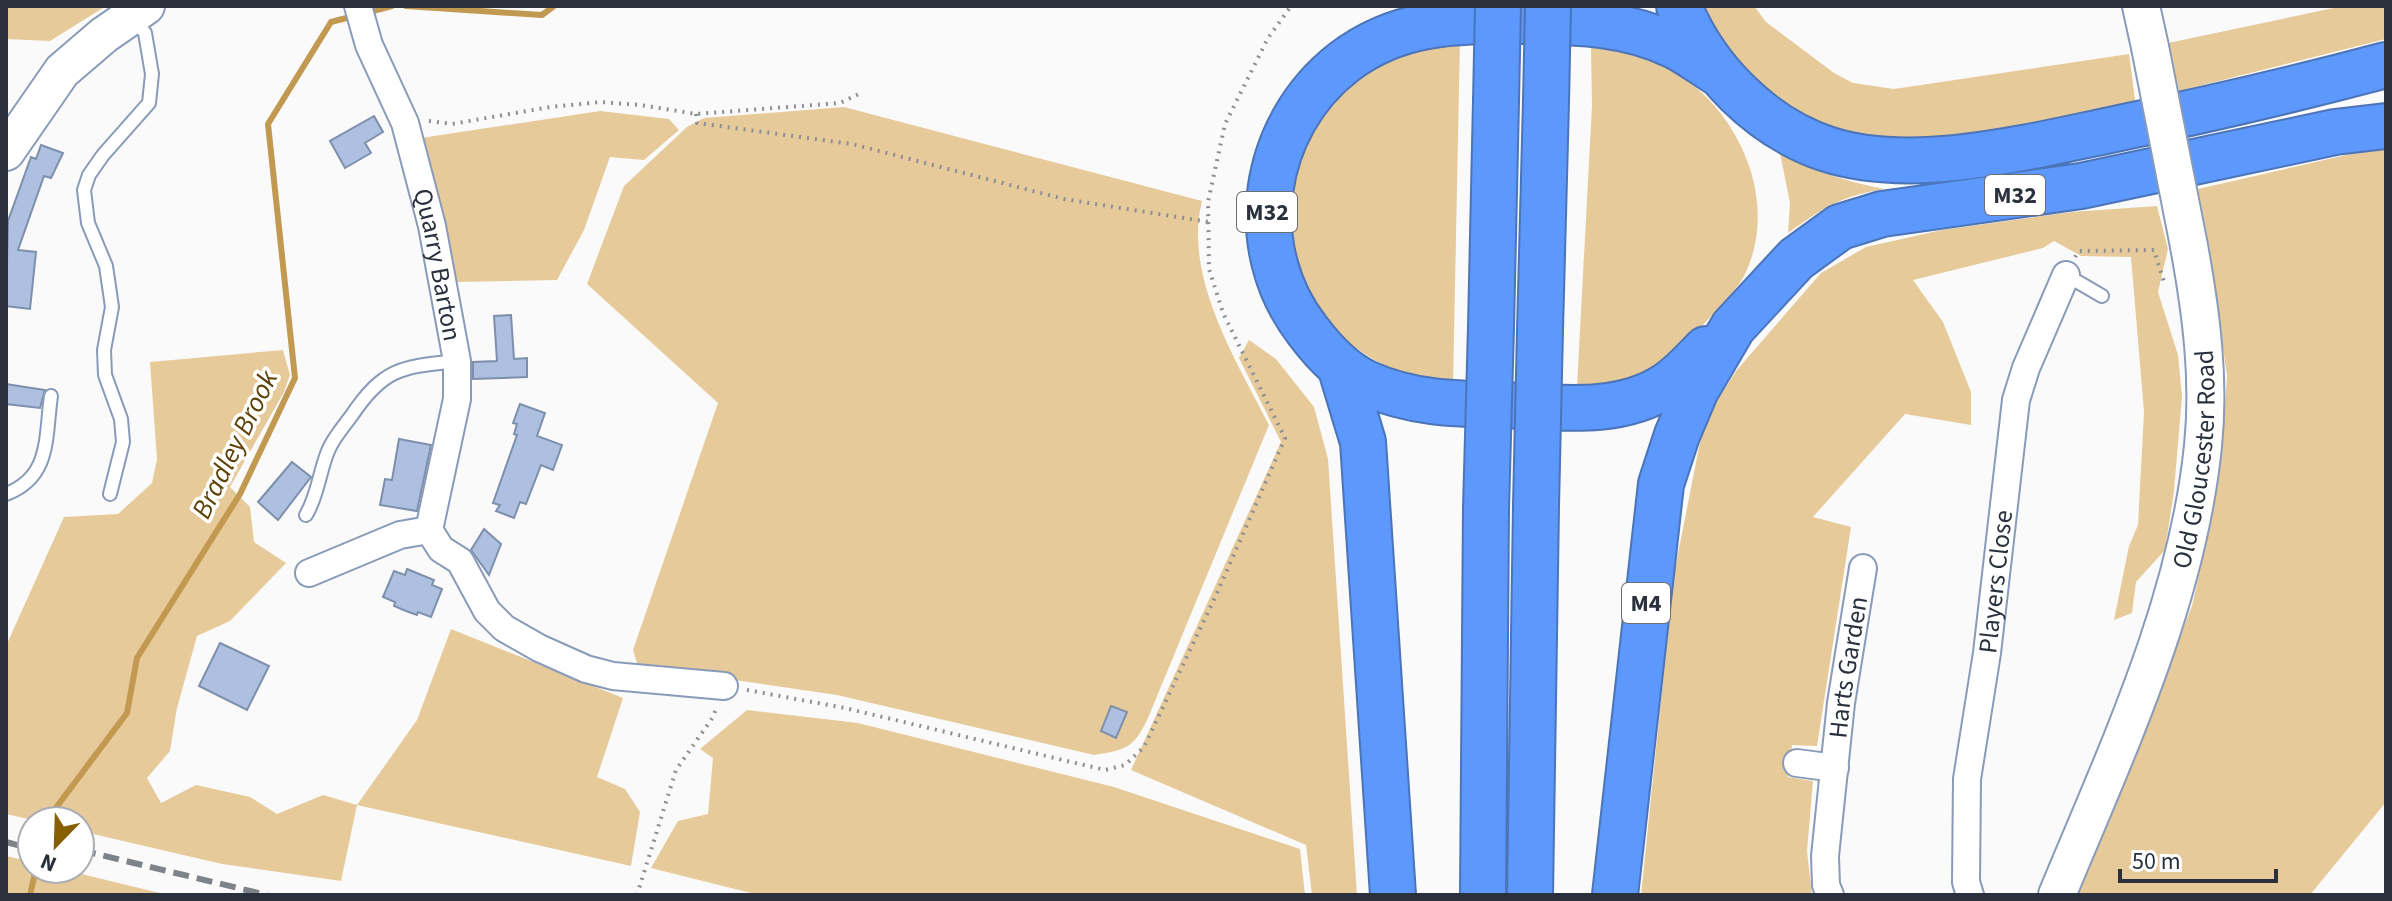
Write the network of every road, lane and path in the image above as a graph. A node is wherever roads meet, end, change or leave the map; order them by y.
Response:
1 (358, 6) edge
2 (1373, 6) edge
3 (1498, 6) edge
4 (1548, 6) edge
5 (1679, 6) edge
6 (2141, 6) edge
7 (139, 11) edge
8 (1345, 61) junction
9 (2386, 65) edge
10 (1721, 75) junction
11 (861, 93) dead end
12 (400, 113) junction
13 (2386, 113) edge
14 (696, 114) junction
15 (2386, 126) edge
16 (2335, 132) junction
17 (6, 152) edge
18 (1209, 222) dead end
19 (2066, 275) junction
20 (2167, 294) dead end
21 (2102, 296) dead end
22 (1733, 327) junction
23 (457, 361) junction
24 (1340, 366) junction
25 (51, 396) dead end
26 (1285, 438) dead end
27 (6, 494) edge
28 (110, 494) dead end
29 (306, 515) dead end
30 (429, 530) junction
31 (1863, 568) dead end
32 (309, 573) dead end
33 (724, 686) junction
34 (1797, 763) dead end
35 (1835, 768) junction
36 (637, 895) edge
37 (1393, 895) edge
38 (1483, 895) edge
39 (1530, 895) edge
40 (1615, 895) edge
41 (1830, 895) edge
42 (1970, 895) edge
43 (2057, 895) edge

1 - 12 street, Quarry Barton
2 - 8 highway
3 - 38 highway, bridge
4 - 39 highway, bridge
5 - 10 highway
6 - 43 main road, Old Gloucester Road, bridge
7 - 17 main road
7 - 28 lane
8 - 10 highway, M32
8 - 24 highway, M32
9 - 10 highway, M32
11 - 14 path
12 - 14 path
12 - 23 street, Quarry Barton
13 - 16 highway, M32
14 - 18 path
15 - 16 highway, M32
16 - 22 highway, M32
19 - 20 path
19 - 21 lane
19 - 42 street, Players Close
22 - 24 highway, M32
22 - 40 highway, M4
23 - 29 lane
23 - 30 street, Quarry Barton
24 - 37 highway
25 - 27 lane
26 - 33 path
30 - 32 street
30 - 33 street
31 - 35 street, Harts Garden
33 - 36 path
34 - 35 street, Harts Garden
35 - 41 street, Harts Garden

